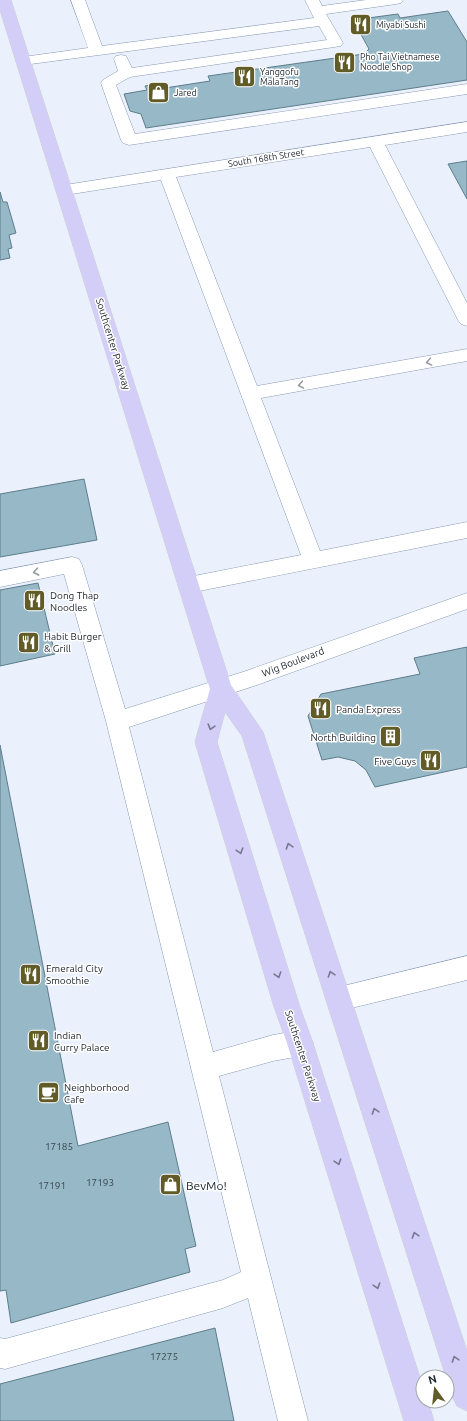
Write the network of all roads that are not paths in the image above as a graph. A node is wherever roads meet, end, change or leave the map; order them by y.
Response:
1 (4, 0) edge
2 (78, 0) edge
3 (396, 0) edge
4 (318, 11) edge
5 (117, 48) junction
6 (96, 51) junction
7 (23, 61) junction
8 (126, 73) junction
9 (467, 89) edge
10 (467, 127) edge
11 (376, 141) junction
12 (167, 174) junction
13 (65, 190) junction
14 (467, 320) edge
15 (467, 355) edge
16 (250, 394) junction
17 (467, 530) edge
18 (313, 560) junction
19 (0, 579) edge
20 (188, 585) junction
21 (467, 600) edge
22 (221, 689) junction
23 (117, 721) junction
24 (467, 968) edge
25 (339, 999) junction
26 (300, 1043) junction
27 (204, 1067) junction
28 (258, 1280) junction
29 (0, 1353) edge
30 (467, 1396) edge
31 (293, 1421) edge
32 (419, 1421) edge

1 - 7 main road, Southcenter Parkway
2 - 6 lane
3 - 4 lane
4 - 5 lane
4 - 8 lane
5 - 6 lane
5 - 8 lane
6 - 7 lane
7 - 13 main road, Southcenter Parkway
8 - 9 lane
10 - 11 lane, South 168th Street
11 - 12 lane, South 168th Street
11 - 14 lane
12 - 13 lane, South 168th Street
12 - 16 lane
13 - 20 main road, Southcenter Parkway
15 -> 16 lane
16 - 18 lane
17 - 18 lane
18 - 20 lane
23 -> 19 lane
20 - 22 main road, Southcenter Parkway
21 - 22 lane, Wig Boulevard
22 - 23 lane, Wig Boulevard
25 -> 22 main road, Southcenter Parkway
22 -> 26 main road, Southcenter Parkway
23 - 27 lane
24 - 25 lane
30 -> 25 main road, Southcenter Parkway
26 - 27 lane
26 -> 32 main road, Southcenter Parkway
27 - 28 lane
28 - 29 lane
28 - 31 lane

